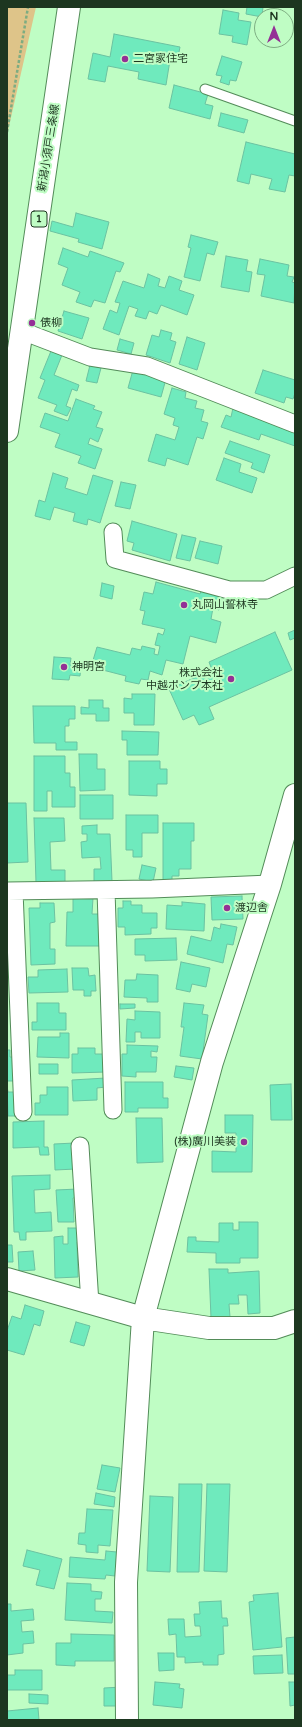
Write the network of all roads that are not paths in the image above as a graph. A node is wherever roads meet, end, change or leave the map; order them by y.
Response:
1 (69, 7) edge
2 (205, 89) dead end
3 (295, 120) edge
4 (22, 331) junction
5 (295, 424) edge
6 (7, 431) edge
7 (113, 532) dead end
8 (295, 576) edge
9 (295, 795) edge
10 (270, 884) junction
11 (106, 890) junction
12 (10, 891) edge
13 (113, 1110) dead end
14 (23, 1112) dead end
15 (80, 1146) dead end
16 (7, 1279) edge
17 (90, 1304) junction
18 (143, 1318) junction
19 (295, 1321) edge
20 (127, 1720) edge

1 - 4 street, 新潟小須戸三条線 / 1
2 - 3 lane
4 - 5 street
4 - 6 street, 新潟小須戸三条線 / 1
7 - 8 street
9 - 10 street
10 - 11 street
10 - 18 street
11 - 12 street
11 - 13 street
12 - 14 street
15 - 17 street
16 - 17 street
17 - 18 street
18 - 19 street
18 - 20 street

